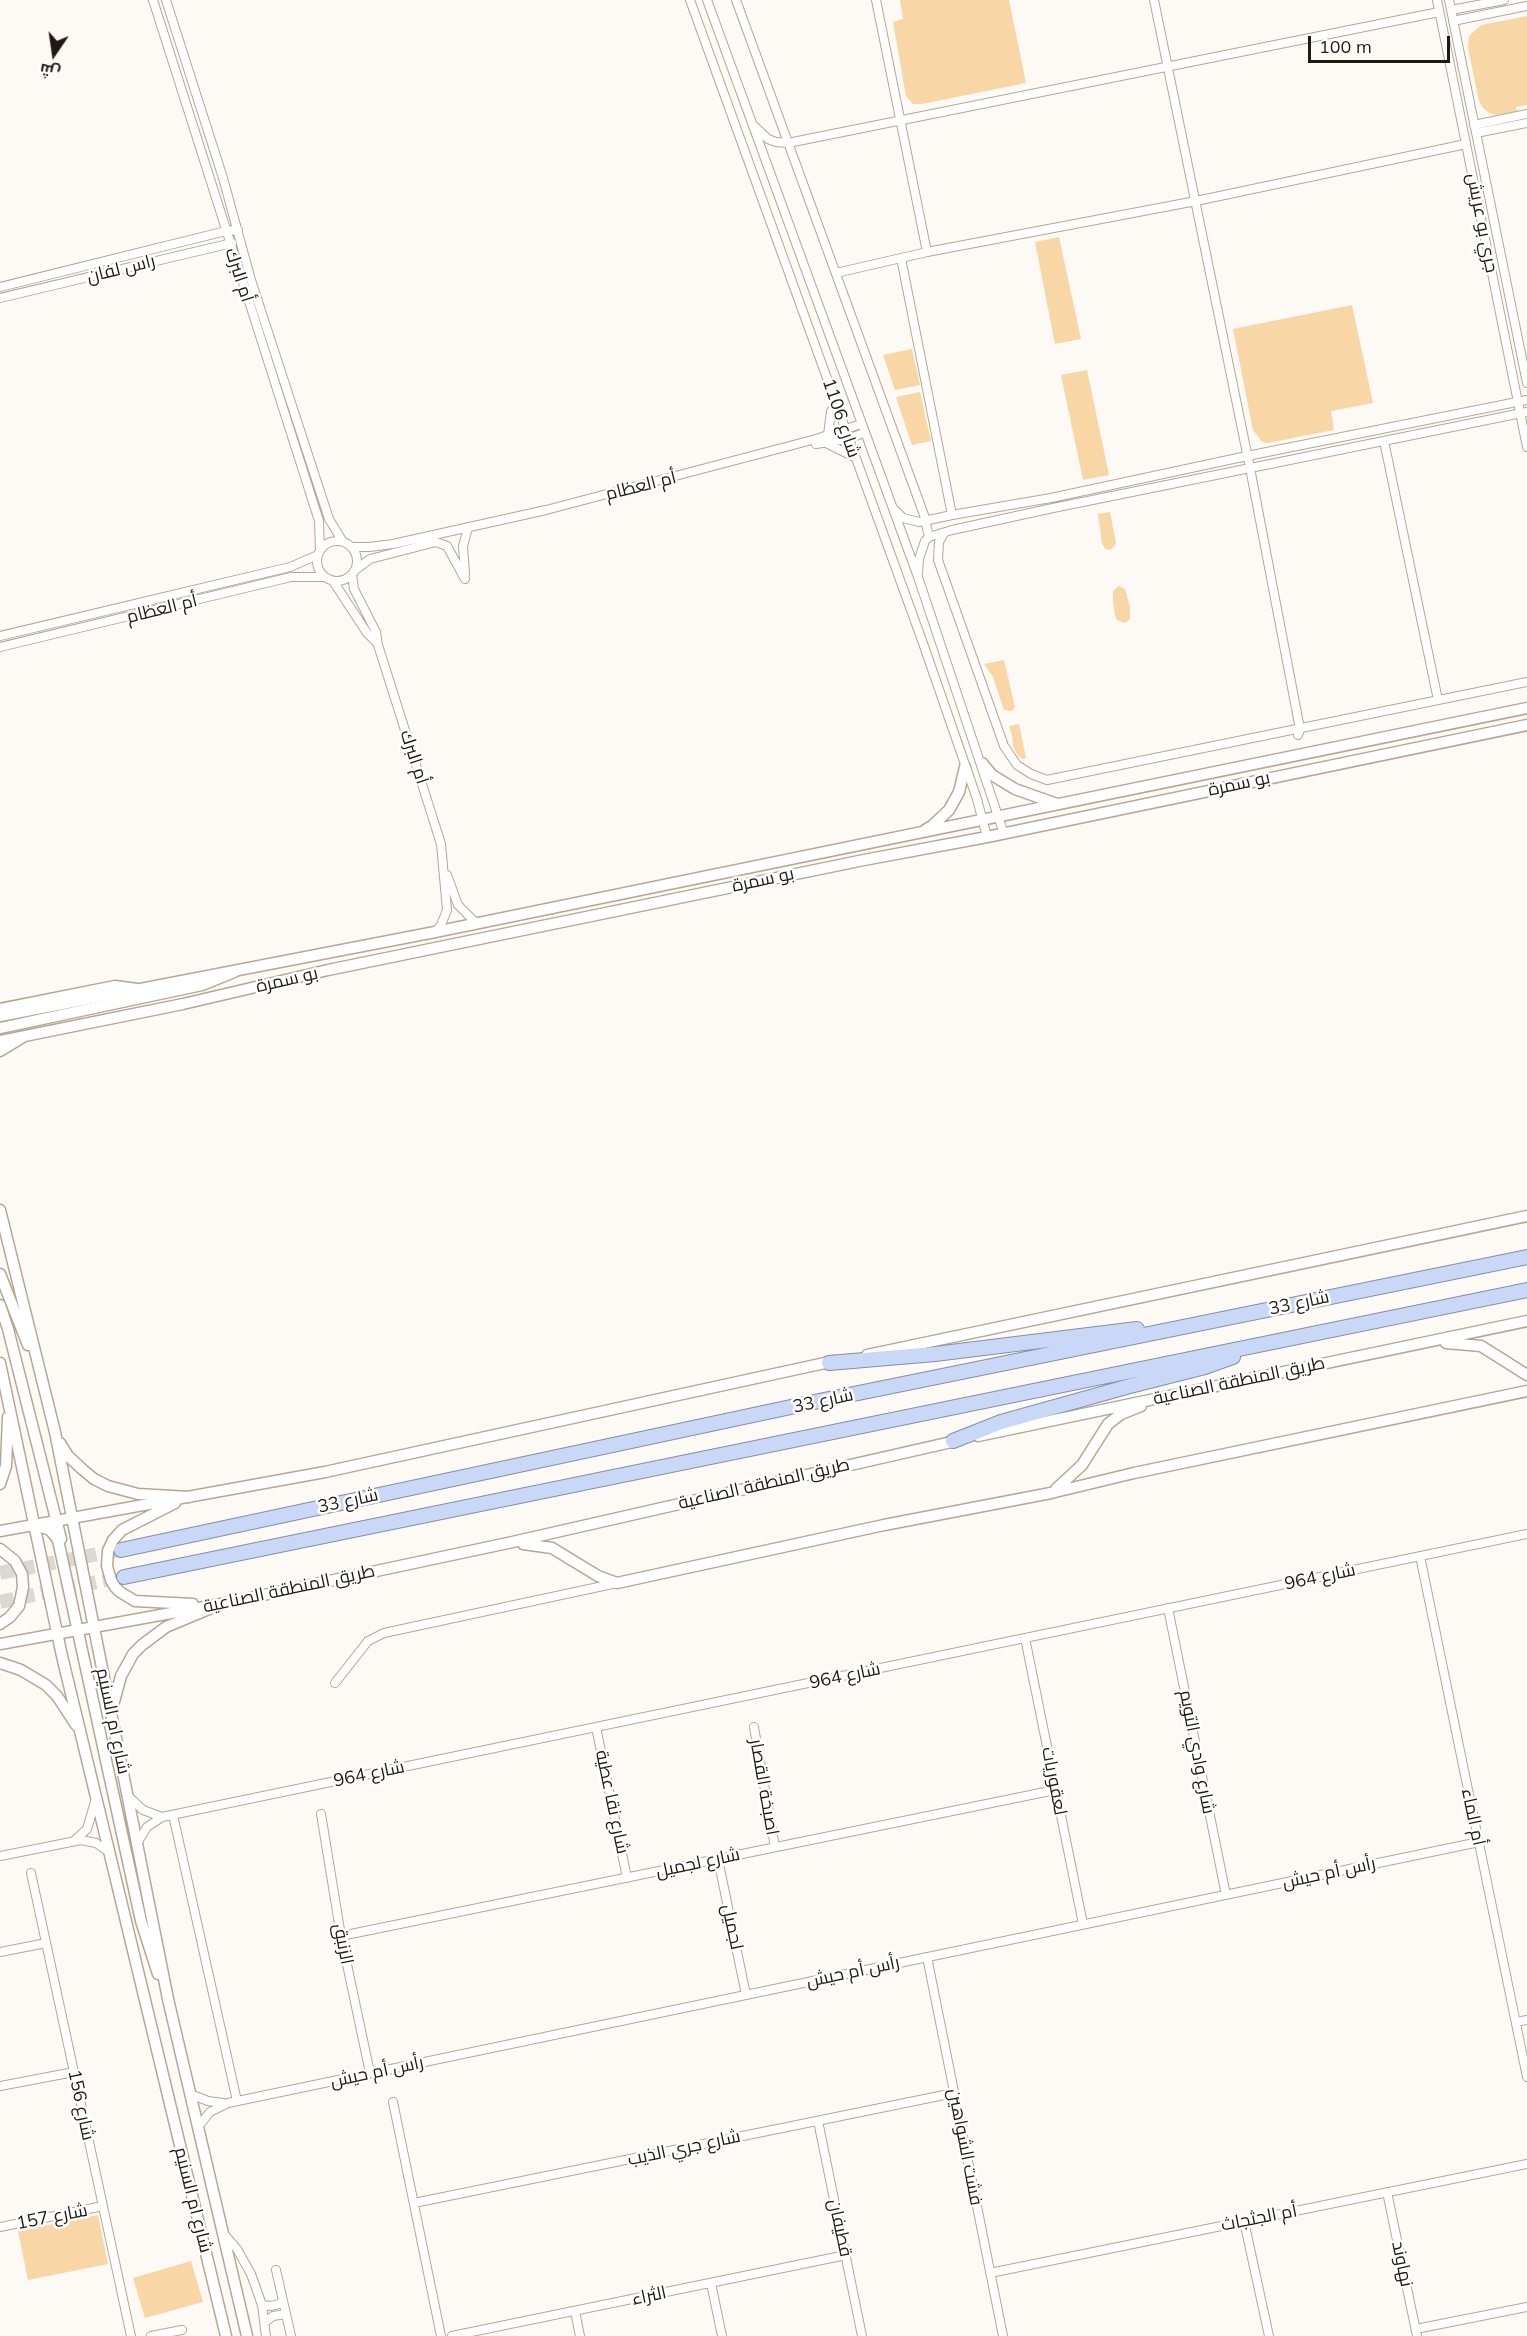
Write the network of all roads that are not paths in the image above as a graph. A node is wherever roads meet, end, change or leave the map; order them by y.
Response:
1 (153, 0) edge
2 (166, 0) edge
3 (690, 0) edge
4 (707, 0) edge
5 (736, 0) edge
6 (876, 0) edge
7 (1154, 0) edge
8 (1437, 0) edge
9 (1449, 0) edge
10 (1504, 0) edge
11 (1527, 6) edge
12 (1451, 10) junction
13 (1439, 12) junction
14 (1453, 21) junction
15 (1168, 66) junction
16 (1527, 114) edge
17 (900, 119) junction
18 (1527, 123) edge
19 (752, 124) junction
20 (1475, 129) junction
21 (788, 143) junction
22 (1466, 144) junction
23 (1196, 201) junction
24 (238, 230) junction
25 (226, 231) junction
26 (242, 241) junction
27 (229, 243) junction
28 (927, 252) junction
29 (901, 258) junction
30 (836, 273) junction
31 (252, 280) junction
32 (242, 283) junction
33 (0, 287) edge
34 (0, 298) edge
35 (1527, 383) edge
36 (1527, 400) edge
37 (1518, 402) junction
38 (836, 407) junction
39 (1524, 412) edge
40 (861, 424) junction
41 (844, 430) junction
42 (864, 433) junction
43 (826, 439) junction
44 (847, 439) junction
45 (1384, 441) junction
46 (1527, 447) edge
47 (1247, 456) junction
48 (854, 457) junction
49 (1250, 468) junction
50 (892, 508) junction
51 (952, 514) junction
52 (926, 521) junction
53 (468, 528) junction
54 (944, 532) junction
55 (929, 537) junction
56 (347, 545) junction
57 (319, 553) junction
58 (353, 573) junction
59 (325, 577) junction
60 (918, 577) junction
61 (333, 581) junction
62 (152, 599) junction
63 (155, 611) junction
64 (0, 636) edge
65 (378, 645) junction
66 (0, 647) edge
67 (1527, 682) edge
68 (1438, 700) junction
69 (1527, 708) edge
70 (1527, 724) edge
71 (1299, 732) junction
72 (982, 763) junction
73 (965, 767) junction
74 (1058, 804) junction
75 (999, 817) junction
76 (983, 820) junction
77 (919, 833) junction
78 (1004, 834) junction
79 (987, 837) junction
80 (445, 870) junction
81 (476, 923) junction
82 (435, 932) junction
83 (234, 972) junction
84 (137, 989) junction
85 (0, 1009) edge
86 (0, 1016) edge
87 (0, 1028) edge
88 (23, 1037) junction
89 (0, 1041) edge
90 (0, 1051) edge
91 (0, 1210) edge
92 (1527, 1216) edge
93 (1527, 1257) edge
94 (0, 1274) edge
95 (1527, 1290) edge
96 (0, 1305) edge
97 (1527, 1321) edge
98 (1196, 1325) junction
99 (1412, 1345) junction
100 (1256, 1346) junction
101 (0, 1363) edge
102 (829, 1363) junction
103 (1527, 1375) edge
104 (43, 1384) junction
105 (1527, 1391) edge
106 (7, 1393) junction
107 (1174, 1394) junction
108 (55, 1432) junction
109 (953, 1441) junction
110 (0, 1484) edge
111 (1051, 1493) junction
112 (189, 1497) junction
113 (72, 1518) junction
114 (57, 1521) junction
115 (36, 1525) junction
116 (0, 1532) edge
117 (1527, 1534) edge
118 (508, 1543) junction
119 (0, 1549) edge
120 (121, 1550) tunnel mouth
121 (1420, 1556) junction
122 (124, 1577) tunnel mouth
123 (617, 1583) junction
124 (221, 1604) junction
125 (1168, 1608) junction
126 (0, 1624) edge
127 (94, 1626) junction
128 (76, 1629) junction
129 (58, 1633) junction
130 (1024, 1638) junction
131 (0, 1644) edge
132 (0, 1663) edge
133 (335, 1683) dead end
134 (111, 1713) junction
135 (596, 1727) junction
136 (754, 1727) dead end
137 (81, 1734) junction
138 (1055, 1790) junction
139 (129, 1797) junction
140 (96, 1799) junction
141 (321, 1814) dead end
142 (173, 1815) junction
143 (162, 1817) junction
144 (74, 1840) junction
145 (138, 1842) junction
146 (1479, 1842) junction
147 (775, 1847) junction
148 (109, 1852) junction
149 (0, 1856) edge
150 (718, 1859) junction
151 (31, 1873) dead end
152 (627, 1878) junction
153 (1226, 1895) junction
154 (1083, 1924) junction
155 (341, 1936) junction
156 (46, 1943) junction
157 (0, 1952) edge
158 (927, 1957) junction
159 (746, 1995) junction
160 (168, 1999) junction
161 (1527, 2020) edge
162 (1515, 2022) junction
163 (74, 2072) junction
164 (370, 2073) junction
165 (1527, 2078) edge
166 (0, 2086) edge
167 (954, 2093) junction
168 (190, 2094) junction
169 (237, 2101) junction
170 (393, 2102) dead end
171 (228, 2103) junction
172 (818, 2121) junction
173 (198, 2127) junction
174 (1527, 2164) edge
175 (1387, 2192) junction
176 (414, 2204) junction
177 (103, 2206) junction
178 (1244, 2221) junction
179 (0, 2227) edge
180 (222, 2232) junction
181 (846, 2255) junction
182 (276, 2270) dead end
183 (990, 2273) junction
184 (711, 2283) junction
185 (283, 2303) junction
186 (262, 2305) junction
187 (1527, 2307) edge
188 (575, 2311) junction
189 (285, 2314) junction
190 (265, 2322) junction
191 (182, 2330) dead end
192 (1417, 2333) edge
193 (131, 2336) edge
194 (151, 2336) edge
195 (226, 2336) edge
196 (247, 2336) edge
197 (266, 2336) edge
198 (291, 2336) edge
199 (441, 2336) edge
200 (452, 2336) edge
201 (580, 2336) edge
202 (722, 2336) edge
203 (862, 2336) edge
204 (1003, 2336) edge
205 (1269, 2336) edge

1 - 25 street, أم البرك
2 - 24 street, أم البرك
3 - 38 street, شارع 1106
4 - 19 street, شارع 1106
5 - 21 street
6 - 17 street
7 - 15 street
8 - 13 street, جري بو عريش
9 - 12 street, جري بو عريش
10 - 12 street
11 - 14 street
12 - 14 street, جري بو عريش
13 - 15 street
13 - 22 street, جري بو عريش
14 - 20 street, جري بو عريش
15 - 17 street
15 - 23 street
16 - 20 street
17 - 21 street
17 - 28 street
18 - 20 street
19 - 21 street
19 - 40 street, شارع 1106
20 - 35 street, جري بو عريش
21 - 30 street
22 - 23 street
22 - 37 street, جري بو عريش
23 - 28 street
23 - 47 street
24 - 25 street, راس لفان
24 - 26 street, أم البرك
25 - 27 street, أم البرك
25 - 33 street, راس لفان
26 - 27 street, راس لفان
26 - 31 street, أم البرك
27 - 32 street, أم البرك
27 - 34 street, راس لفان
28 - 29 street
29 - 30 street
29 - 51 street
30 - 52 street
31 - 32 street
31 - 56 street, أم البرك
32 - 57 street, أم البرك
36 - 37 street
37 - 39 street, جري بو عريش
37 - 47 street
38 - 41 street, شارع 1106
38 - 43 street
39 - 45 street
39 - 46 street, جري بو عريش
40 - 41 street, أم العظام
40 - 42 street, شارع 1106
41 - 43 street, أم العظام
41 - 44 street, شارع 1106
42 - 44 street, أم العظام
42 - 50 street, شارع 1106
43 - 44 street, أم العظام
43 - 48 street
43 - 53 street, أم العظام
44 - 48 street, شارع 1106
45 - 49 street
45 - 68 street
47 - 49 street
47 - 51 street
48 - 73 street, شارع 1106
49 - 54 street
49 - 71 street
50 - 52 street
50 - 60 street, شارع 1106
51 - 52 street
52 - 55 street
53 - 56 street, أم العظام
53 - 58 street
54 - 55 street
54 - 71 street
55 - 60 street
56 - 57 street
56 - 58 street
57 - 59 street
57 - 62 street, أم العظام
58 - 61 street
58 - 65 street, أم البرك
59 - 61 street
59 - 63 street, أم العظام
60 - 72 street, شارع 1106
61 - 65 street, أم البرك
62 - 63 street
62 - 64 street, أم العظام
63 - 66 street, أم العظام
65 - 80 street, أم البرك
67 - 68 street
68 - 71 street
69 - 74 street, بو سمرة
70 - 78 street, بو سمرة
72 - 74 street
72 - 75 street, شارع 1106
73 - 76 street, شارع 1106
73 - 77 street
74 - 75 street, بو سمرة
75 - 76 street, بو سمرة
75 - 78 street, شارع 1106
76 - 77 street, بو سمرة
76 - 79 street, شارع 1106
77 - 81 street, بو سمرة
78 - 79 street, بو سمرة
79 - 88 street, بو سمرة
80 - 81 street, أم البرك
80 - 82 street, أم البرك
81 - 82 street, بو سمرة
82 - 83 street, بو سمرة
83 - 84 street, بو سمرة
83 - 87 street
84 - 85 street
84 - 86 street, بو سمرة
88 - 89 street, بو سمرة
88 - 90 street
91 - 104 street, شارع ام السنيم
92 - 102 street
93 - 98 highway, شارع 33
94 - 104 street
95 - 100 highway, شارع 33
96 - 114 street
97 - 99 street, طريق المنطقة الصناعية
98 - 102 highway
98 - 120 highway, شارع 33
99 - 103 street
99 - 107 street, طريق المنطقة الصناعية
100 - 109 highway
100 - 122 highway, شارع 33
101 - 106 street, شارع ام السنيم
102 - 112 street, شارع 33
104 - 108 street, شارع ام السنيم
105 - 111 street
106 - 110 street
106 - 115 street, شارع ام السنيم
107 - 109 street, طريق المنطقة الصناعية
107 - 111 street
108 - 112 street
108 - 113 street, شارع ام السنيم
109 - 118 street, طريق المنطقة الصناعية
111 - 123 street
112 - 113 street, شارع 33
112 - 124 street
113 - 114 street, شارع 33
113 - 127 street, شارع ام السنيم
114 - 115 street, شارع 33
114 - 127 street
115 - 116 street, شارع 33
115 - 128 street
115 - 129 street, شارع ام السنيم
117 - 121 street, شارع 964
118 - 123 street
118 - 124 street, طريق المنطقة الصناعية
119 - 126 street
121 - 125 street, شارع 964
121 - 146 street, أم الماء
123 - 133 street
124 - 127 street, طريق المنطقة الصناعية
124 - 134 street
125 - 130 street, شارع 964
125 - 153 street, شارع وادي التويم
127 - 128 street, طريق المنطقة الصناعية
127 - 134 street, شارع ام السنيم
128 - 129 street, طريق المنطقة الصناعية
128 - 160 street
129 - 131 street, طريق المنطقة الصناعية
129 - 137 street, شارع ام السنيم
130 - 135 street, شارع 964
130 - 138 street, لعقوريات
132 - 137 street
134 - 139 street, شارع ام السنيم
135 - 142 street, شارع 964
135 - 152 street, شارع نقا عطية
136 - 147 street, اصبخة القصار
137 - 140 street, شارع ام السنيم
138 - 147 street, شارع لجميل
138 - 154 street, لعقوريات
139 - 143 street
139 - 145 street, شارع ام السنيم
140 - 144 street
140 - 148 street, شارع ام السنيم
141 - 155 street, الزنبق
142 - 143 street, شارع 964
142 - 169 street
143 - 145 street
144 - 148 street
144 - 149 street
145 - 160 street, شارع ام السنيم
146 - 153 street, رأس أم حيش
146 - 162 street, أم الماء
147 - 150 street, شارع لجميل
148 - 195 street, شارع ام السنيم
150 - 152 street, شارع لجميل
150 - 159 street, لجميل
151 - 156 street, شارع 156
152 - 155 street, شارع لجميل
153 - 154 street, رأس أم حيش
154 - 158 street, رأس أم حيش
155 - 164 street, الزنبق
156 - 157 street
156 - 163 street, شارع 156
158 - 159 street, رأس أم حيش
158 - 167 street, فشت الشواهين
159 - 164 street, رأس أم حيش
160 - 168 street, شارع ام السنيم
161 - 162 street
162 - 165 street, أم الماء
163 - 166 street
163 - 177 street, شارع 156
164 - 169 street, رأس أم حيش
167 - 172 street, شارع جري الذيب
167 - 183 street, فشت الشواهين
168 - 171 street, رأس أم حيش
168 - 173 street, شارع ام السنيم
169 - 171 street, رأس أم حيش
170 - 176 street
171 - 173 street, رأس أم حيش
172 - 176 street, شارع جري الذيب
172 - 181 street, قطيفان
173 - 180 street, شارع ام السنيم
174 - 175 street, أم الجثجاث
175 - 178 street, أم الجثجاث
175 - 192 street, نهاوند
176 - 199 street
177 - 179 street, شارع 157
177 - 193 street, شارع 156
178 - 183 street, أم الجثجاث
178 - 205 street
180 - 186 street, شارع ام السنيم
180 - 196 street, شارع ام السنيم
181 - 184 street, الثراء
181 - 203 street, قطيفان
182 - 185 street
183 - 204 street, فشت الشواهين
184 - 188 street, الثراء
184 - 202 street
185 - 186 street
185 - 189 street
186 - 190 street, شارع ام السنيم
187 - 192 street
188 - 200 street, الثراء
188 - 201 street
189 - 190 street
189 - 198 street
190 - 197 street, شارع ام السنيم
191 - 194 street

